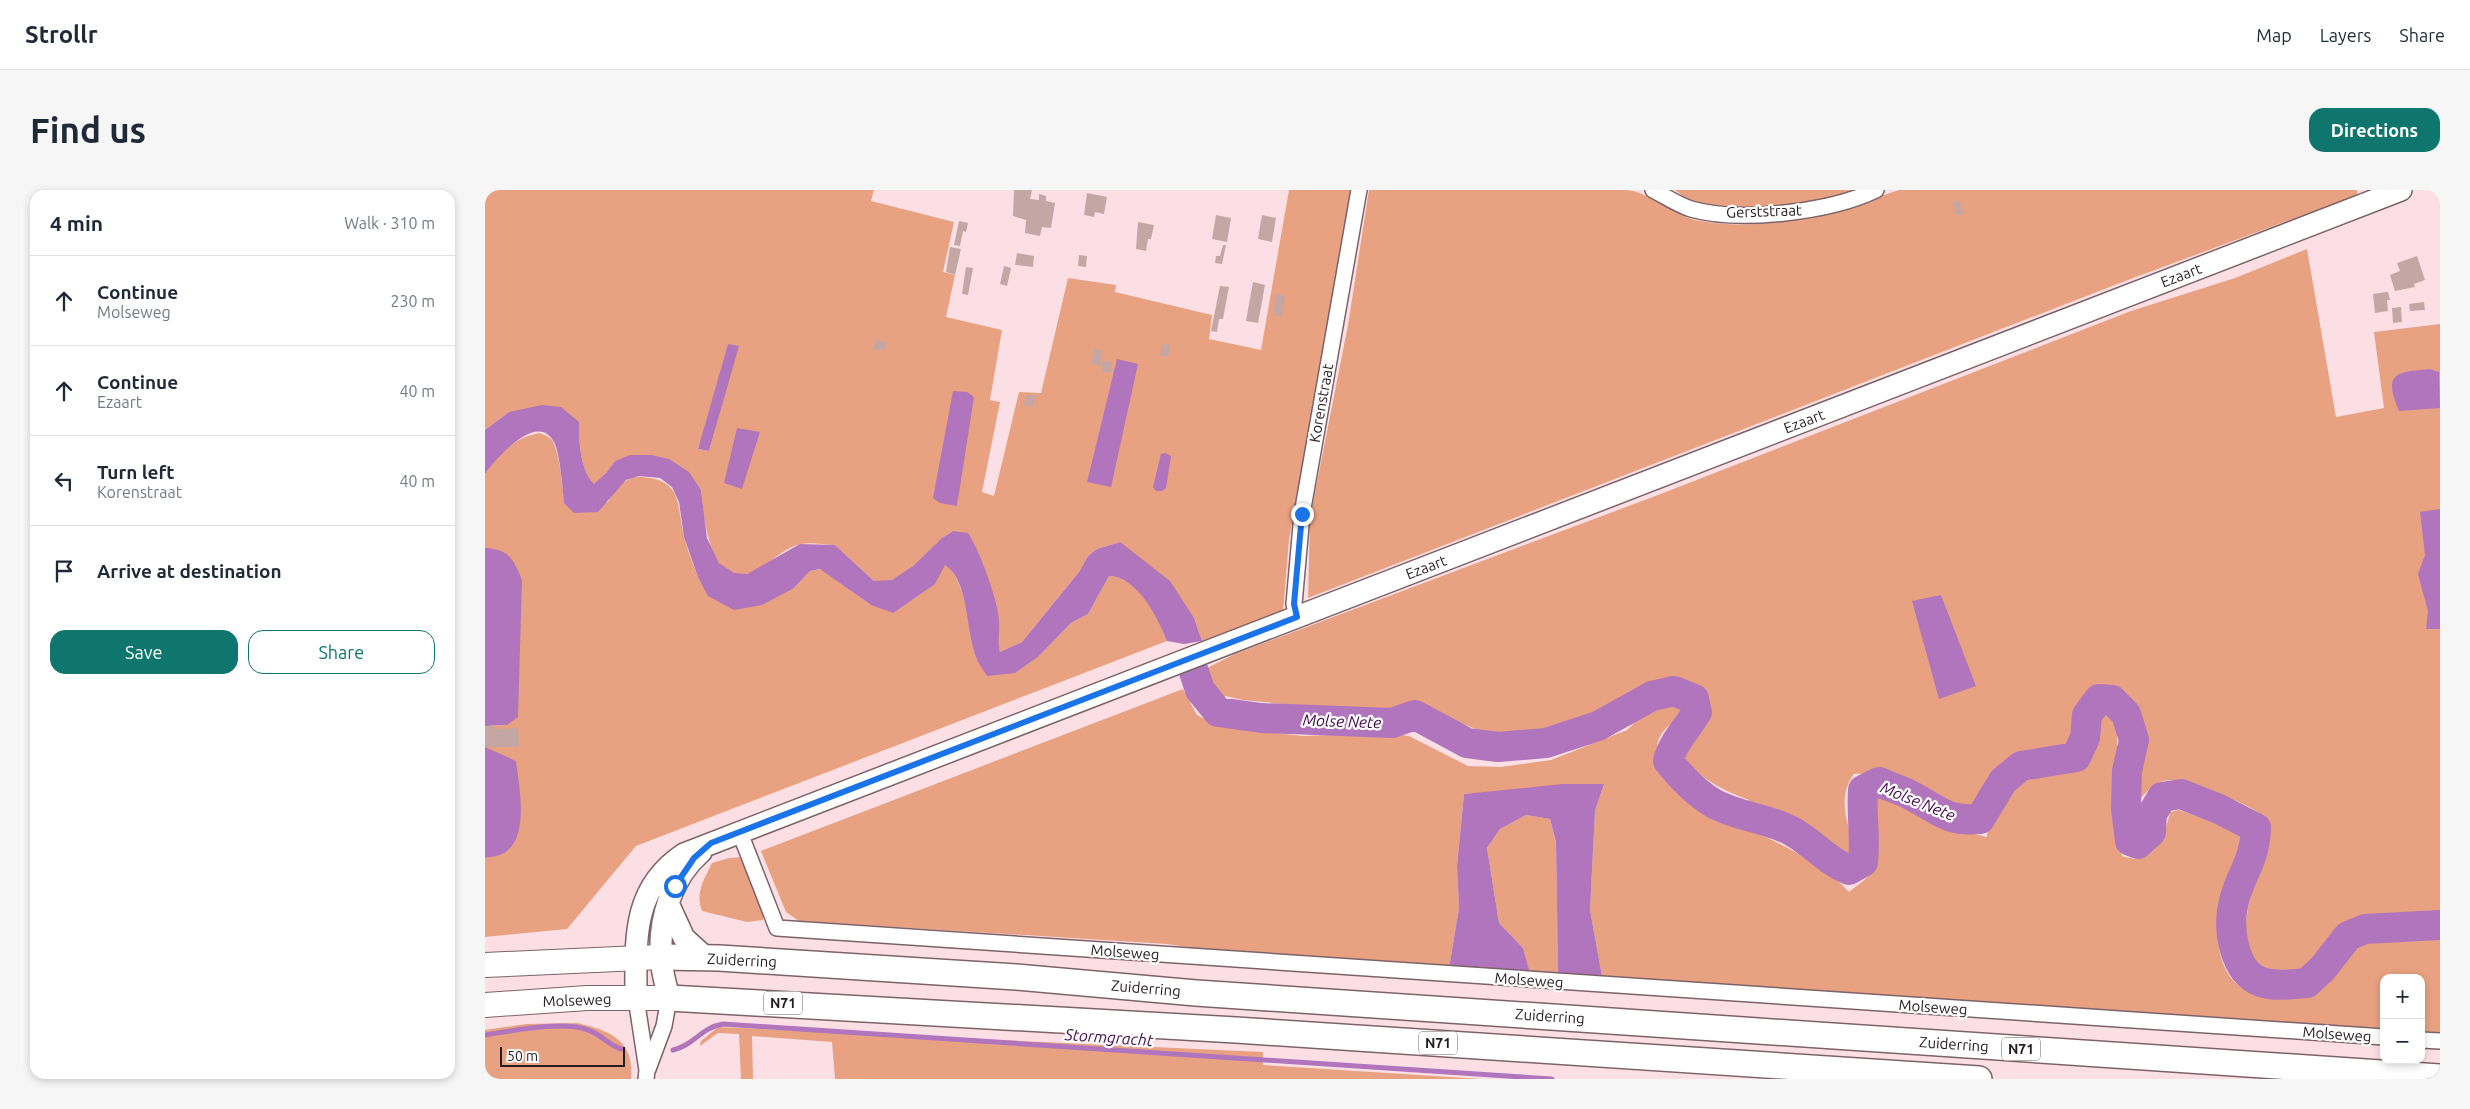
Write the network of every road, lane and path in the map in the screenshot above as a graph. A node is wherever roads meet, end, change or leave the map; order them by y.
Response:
1 (1359, 190) edge
2 (1653, 190) edge
3 (1876, 190) edge
4 (2401, 190) edge
5 (1297, 617) junction
6 (740, 833) junction
7 (711, 843) junction
8 (668, 903) junction
9 (661, 957) junction
10 (636, 958) junction
11 (705, 958) junction
12 (485, 965) edge
13 (637, 998) junction
14 (669, 998) junction
15 (485, 1005) edge
16 (2380, 1037) edge
17 (2425, 1040) edge
18 (2440, 1041) edge
19 (647, 1075) edge
20 (2440, 1077) edge
21 (1979, 1079) edge

1 - 5 street, Korenstraat
2 - 3 street, Gerststraat
4 - 5 main road, Ezaart
5 - 6 main road, Ezaart
6 - 7 main road
6 - 16 street, Molseweg
7 - 8 main road
7 - 10 main road
8 - 9 main road
8 - 11 main road
9 - 10 main road, N71
9 - 11 highway, Zuiderring / N71
9 - 14 main road
10 - 12 main road, N71
10 - 13 main road
11 - 20 highway, Zuiderring / N71
13 - 14 main road, Molseweg / N71
13 - 15 main road, Molseweg / N71
13 - 19 street
14 - 19 street
14 - 21 highway, N71
17 - 18 street

